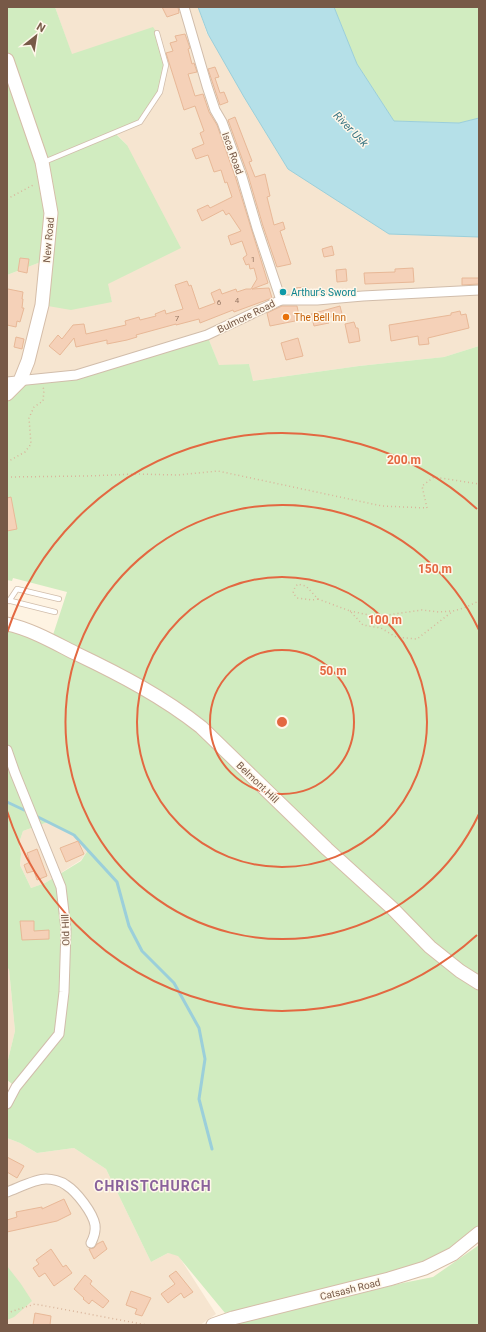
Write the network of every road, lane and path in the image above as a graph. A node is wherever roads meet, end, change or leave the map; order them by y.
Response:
1 (184, 7) edge
2 (157, 33) dead end
3 (7, 60) edge
4 (42, 162) junction
5 (25, 189) dead end
6 (7, 199) edge
7 (479, 290) edge
8 (281, 300) junction
9 (39, 379) junction
10 (13, 382) edge
11 (7, 394) edge
12 (7, 462) edge
13 (7, 477) edge
14 (479, 484) edge
15 (59, 599) dead end
16 (318, 599) junction
17 (8, 600) edge
18 (479, 601) edge
19 (350, 611) junction
20 (453, 611) junction
21 (55, 612) dead end
22 (7, 624) edge
23 (7, 750) edge
24 (479, 983) edge
25 (7, 1104) edge
26 (7, 1192) edge
27 (479, 1233) edge
28 (91, 1243) dead end
29 (7, 1313) edge
30 (147, 1325) edge
31 (213, 1325) edge

1 - 8 street, Isca Road
2 - 4 lane
3 - 4 main road, New Road
4 - 10 main road, New Road
5 - 6 path
7 - 8 street, Bulmore Road
8 - 9 street, Bulmore Road
9 - 10 street, Bulmore Road
9 - 12 path
10 - 11 main road, New Road
13 - 14 path
15 - 17 lane
16 - 16 path
16 - 19 path
17 - 21 lane
18 - 20 path
19 - 20 path
19 - 20 path
22 - 24 main road, Belmont Hill
23 - 25 street, Old Hill
26 - 28 street
27 - 31 main road, Catsash Road
29 - 30 path

